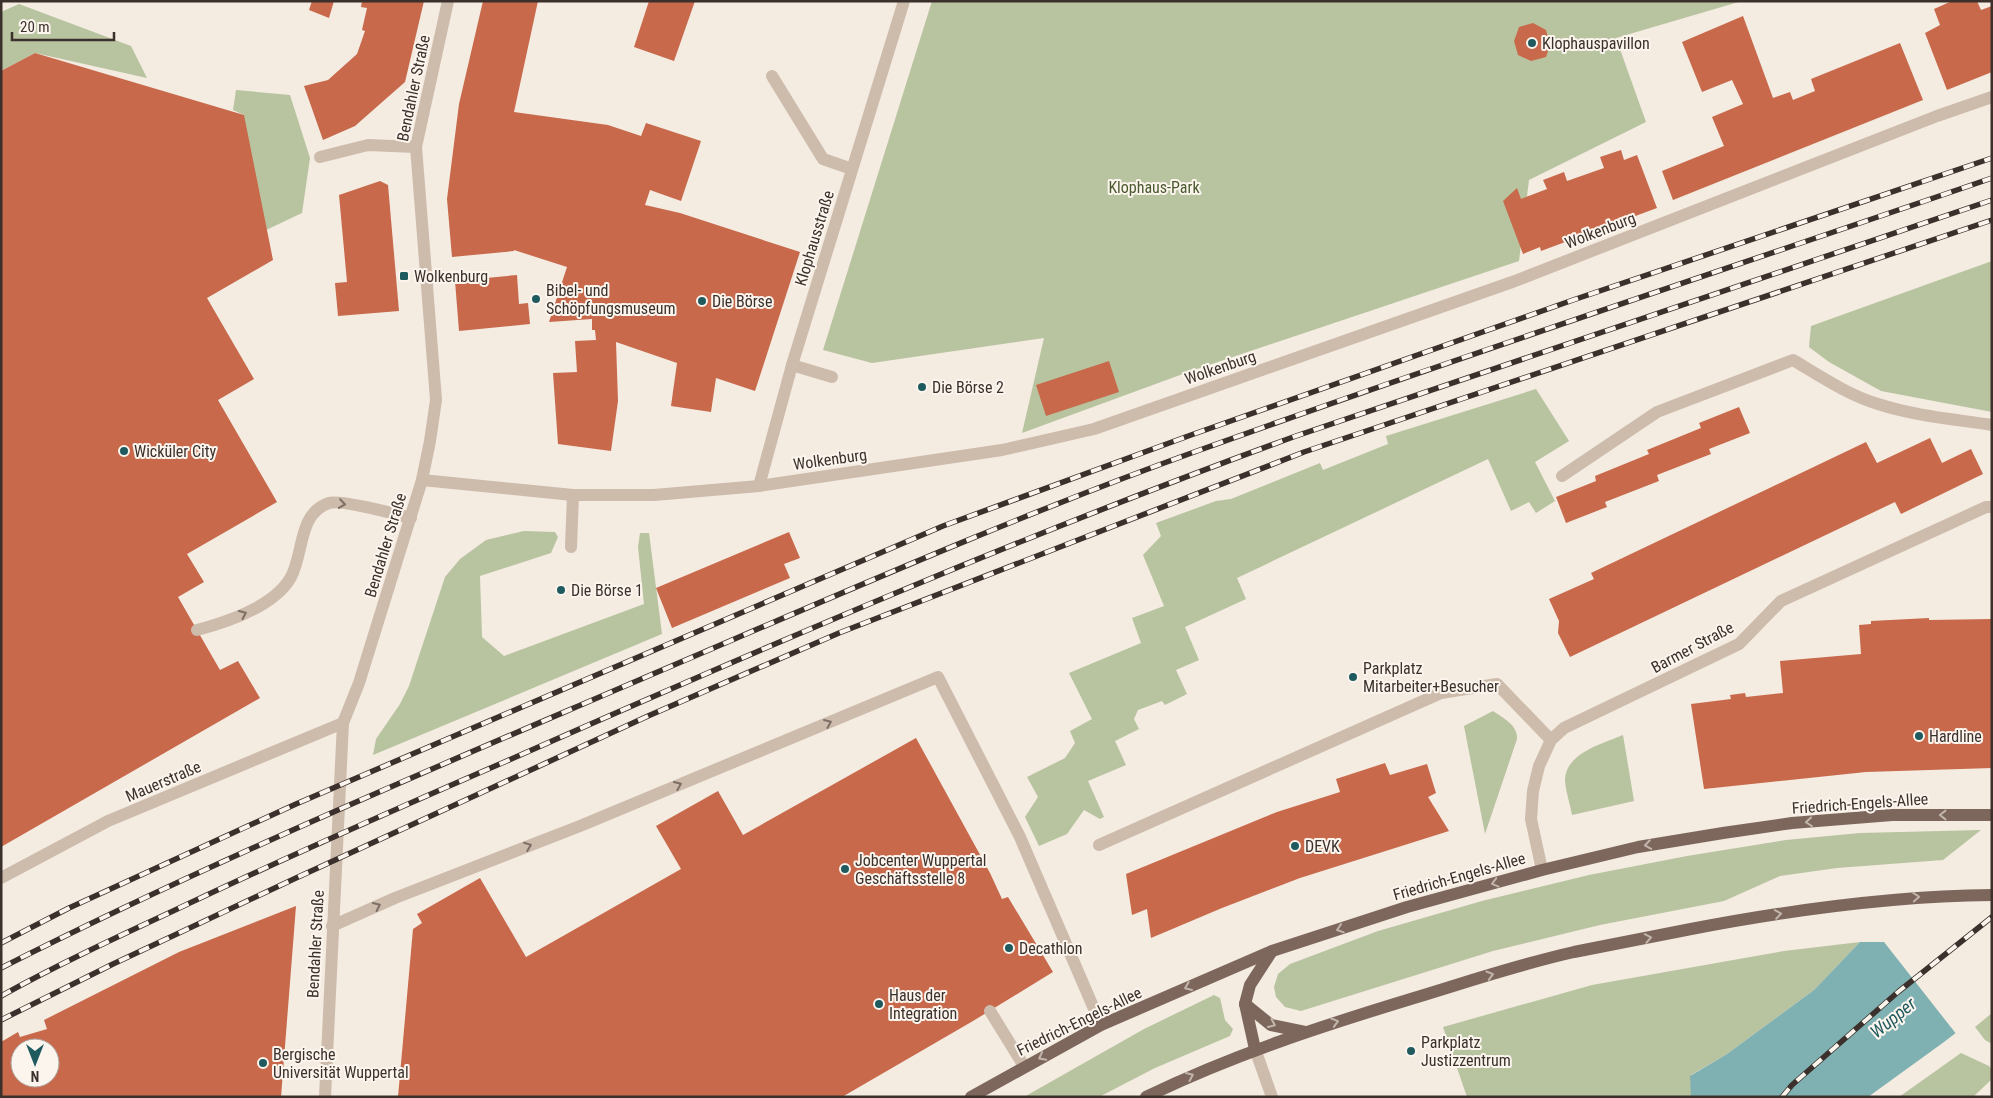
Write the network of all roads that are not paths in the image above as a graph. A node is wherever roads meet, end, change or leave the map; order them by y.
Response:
1 (448, 1) edge
2 (904, 1) edge
3 (772, 76) dead end
4 (1992, 97) edge
5 (416, 147) junction
6 (320, 157) dead end
7 (852, 169) junction
8 (792, 365) junction
9 (832, 377) dead end
10 (1992, 425) edge
11 (1562, 476) dead end
12 (422, 480) junction
13 (758, 486) junction
14 (573, 495) junction
15 (1992, 507) edge
16 (411, 518) junction
17 (571, 547) dead end
18 (197, 630) dead end
19 (343, 723) junction
20 (1551, 740) junction
21 (1992, 815) edge
22 (1099, 845) dead end
23 (1542, 870) junction
24 (1, 878) edge
25 (1992, 888) edge
26 (1992, 895) edge
27 (1940, 896) junction
28 (332, 926) junction
29 (1272, 951) junction
30 (1245, 1004) junction
31 (990, 1011) dead end
32 (1101, 1025) junction
33 (1305, 1032) junction
34 (1255, 1049) junction
35 (1024, 1066) junction
36 (325, 1097) edge
37 (971, 1097) edge
38 (1146, 1097) edge
39 (1272, 1097) edge

1 - 5 street, Bendahler Straße
2 - 7 street, Klophausstraße
3 - 7 street
4 - 13 street, Wolkenburg
5 - 6 street
5 - 12 street, Bendahler Straße
7 - 8 street, Klophausstraße
8 - 9 street
8 - 13 street, Klophausstraße
10 - 11 street
12 - 14 street, Wolkenburg
12 - 16 street, Bendahler Straße
13 - 14 street, Wolkenburg
14 - 17 street
15 - 20 street, Barmer Straße
18 -> 16 street
16 - 19 street, Bendahler Straße
19 - 24 street, Mauerstraße
19 - 28 street, Bendahler Straße
20 - 22 street
20 - 23 street, Barmer Straße
21 -> 23 main road, Friedrich-Engels-Allee
23 -> 29 main road, Friedrich-Engels-Allee
25 - 27 main road
26 - 27 main road
33 -> 27 main road
28 -> 32 street
28 - 36 street, Bendahler Straße
29 - 30 main road
29 -> 32 main road, Friedrich-Engels-Allee
30 -> 33 main road
30 - 34 main road
31 - 35 street
32 -> 35 main road, Friedrich-Engels-Allee
33 - 34 main road
38 -> 34 main road
34 - 39 street
35 - 37 main road, Friedrich-Engels-Allee

